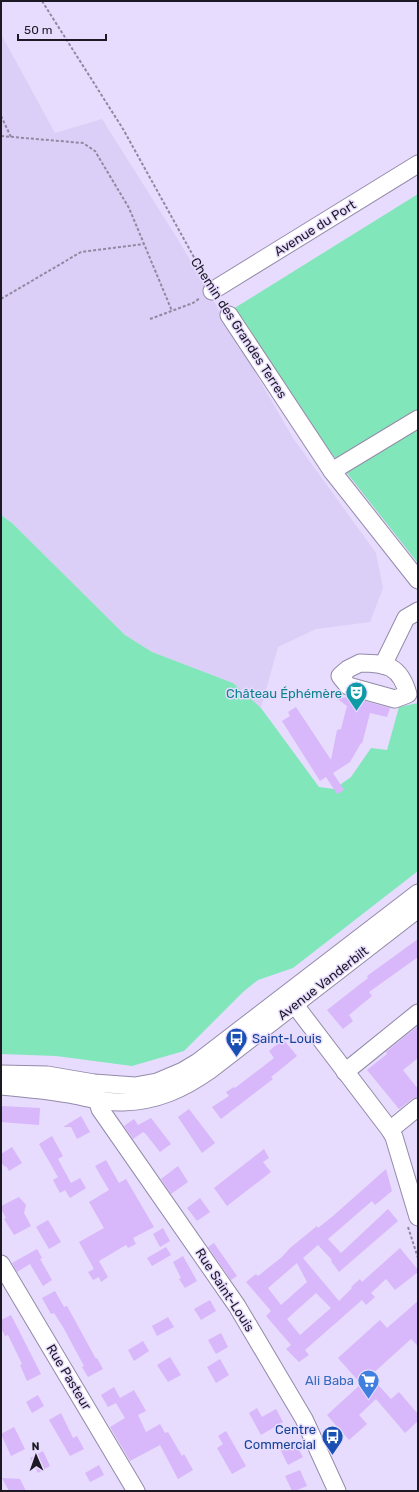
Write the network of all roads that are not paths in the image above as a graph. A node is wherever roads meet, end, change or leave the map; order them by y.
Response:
1 (418, 164) edge
2 (212, 291) road end
3 (229, 315) dead end
4 (418, 418) edge
5 (332, 471) junction
6 (418, 580) edge
7 (418, 611) edge
8 (383, 665) dead end
9 (418, 893) edge
10 (418, 909) edge
11 (291, 999) junction
12 (418, 1013) edge
13 (345, 1072) junction
14 (1, 1074) edge
15 (1, 1086) edge
16 (95, 1091) junction
17 (418, 1107) edge
18 (390, 1130) junction
19 (412, 1219) edge
20 (1, 1264) edge
21 (136, 1491) edge
22 (337, 1491) edge

1 - 2 street, Avenue du Port
3 - 5 street, Chemin des Grandes Terres
4 - 5 street
5 - 6 street, Chemin des Grandes Terres
7 - 8 street
9 - 11 street, Avenue Vanderbilt
10 - 11 street, Avenue Vanderbilt
11 - 13 street
11 - 16 street, Avenue Vanderbilt
12 - 13 street
13 - 18 street
14 - 16 street, Avenue Vanderbilt
15 - 16 street, Avenue Vanderbilt
16 - 22 street, Rue Saint-Louis
17 - 18 street
18 - 19 street
20 - 21 street, Rue Pasteur

